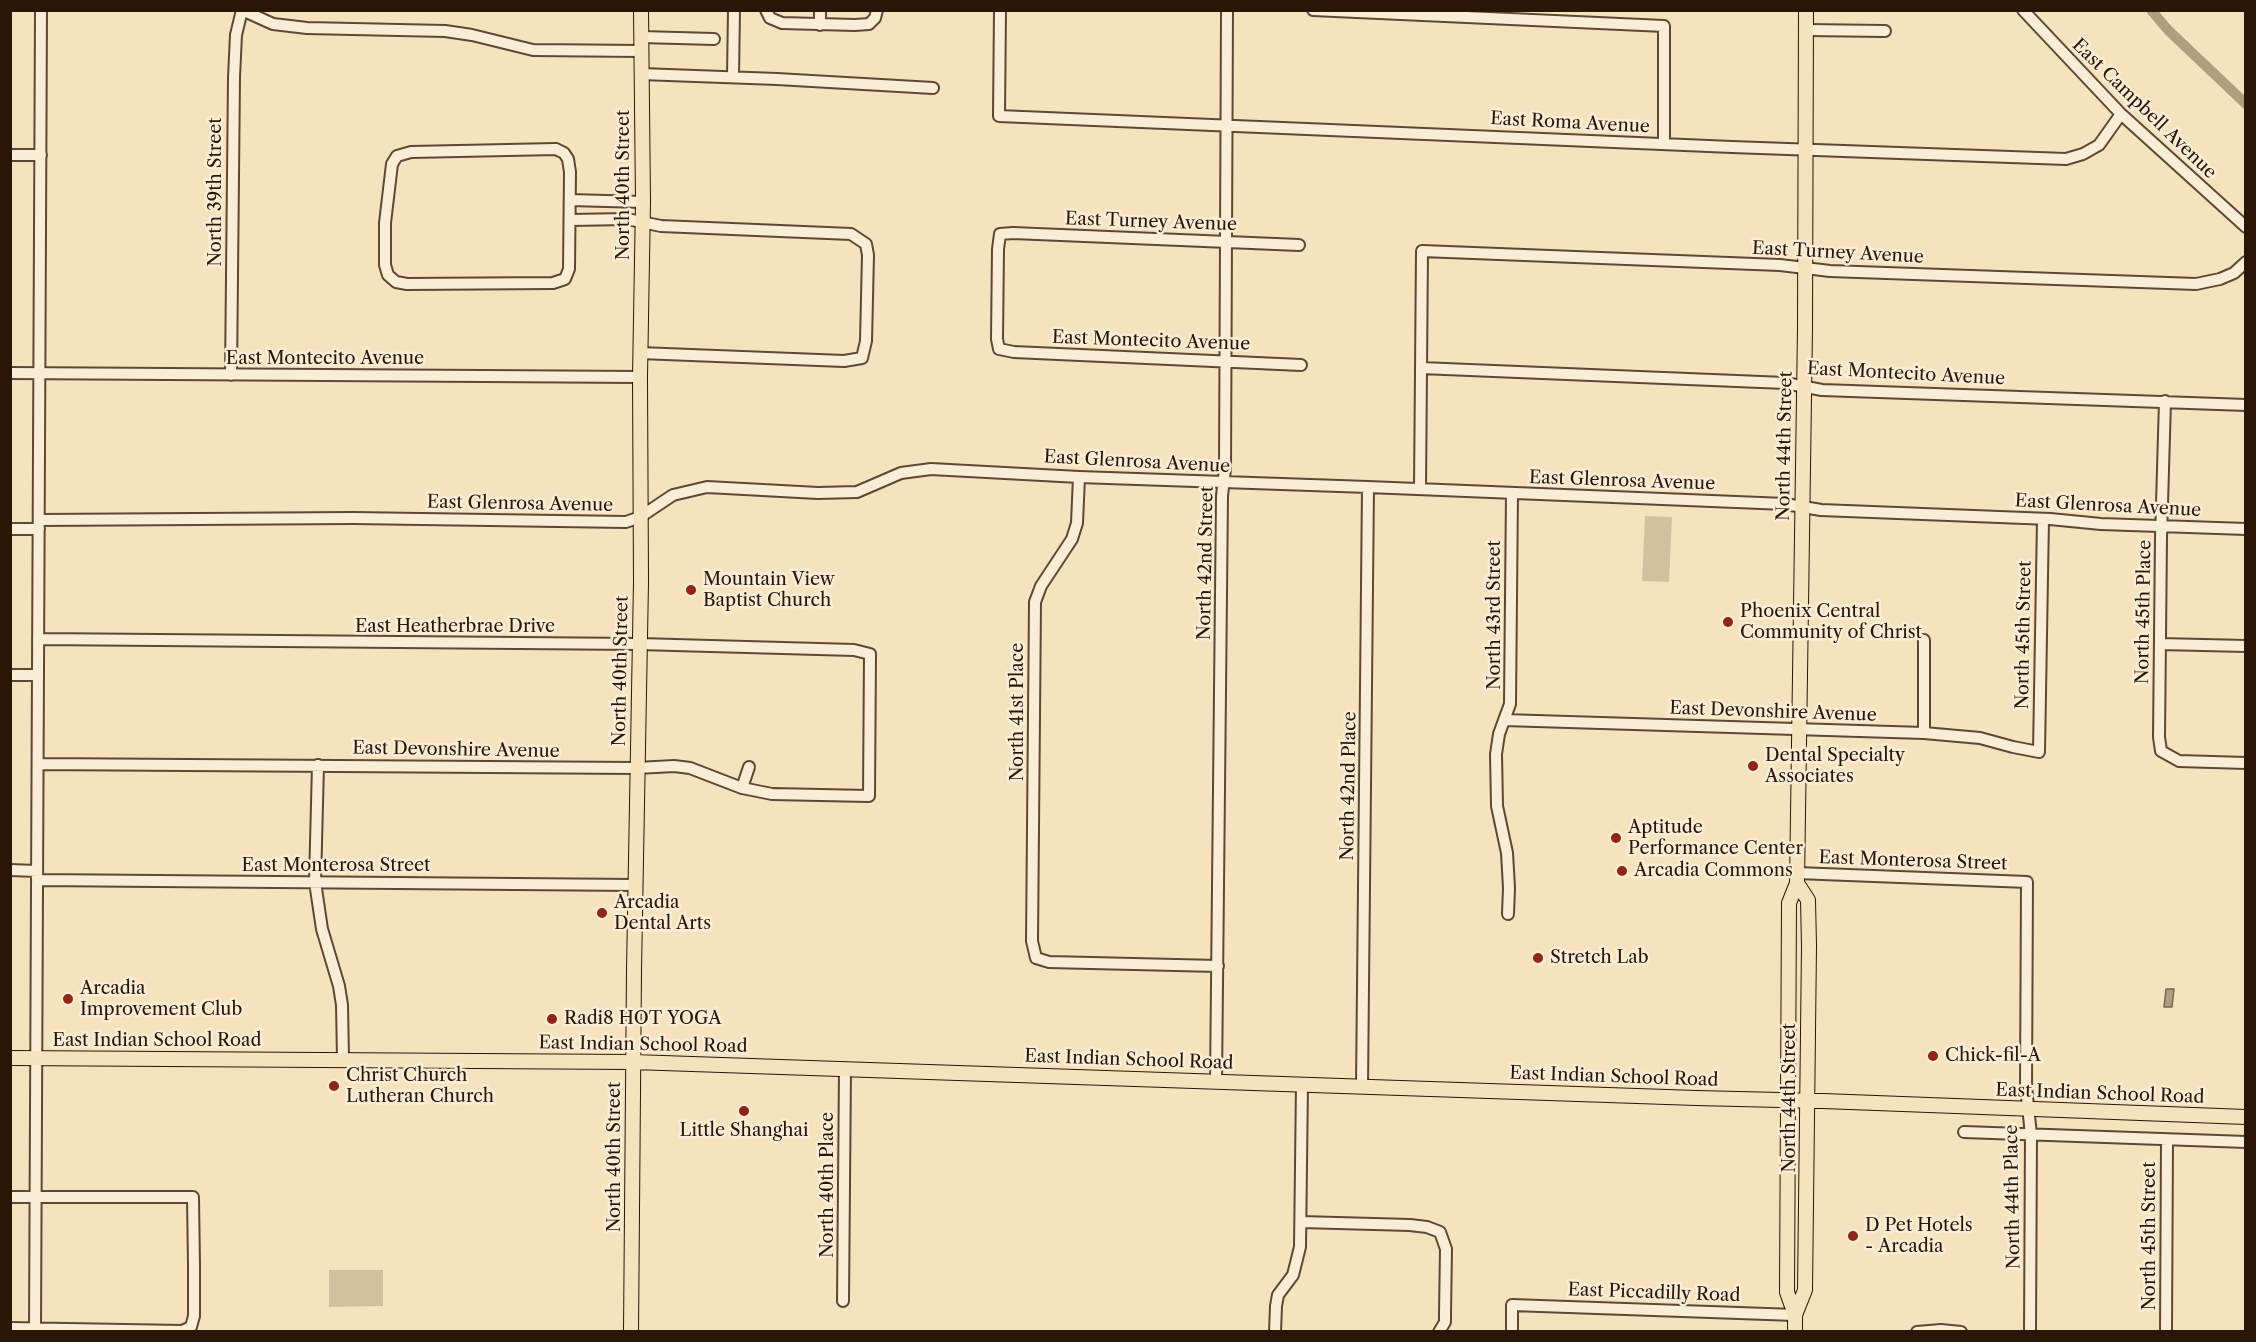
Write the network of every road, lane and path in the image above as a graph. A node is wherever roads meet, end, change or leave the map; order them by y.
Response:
1 (41, 10) edge
2 (242, 10) edge
3 (641, 10) edge
4 (734, 10) edge
5 (766, 10) edge
6 (820, 10) edge
7 (877, 10) edge
8 (1000, 10) edge
9 (1227, 10) edge
10 (1313, 10) edge
11 (1806, 10) edge
12 (2023, 10) edge
13 (820, 25) junction
14 (1806, 30) junction
15 (1885, 32) dead end
16 (641, 36) junction
17 (714, 39) dead end
18 (641, 51) junction
19 (641, 75) junction
20 (733, 77) junction
21 (933, 88) dead end
22 (2121, 114) junction
23 (1226, 124) junction
24 (1664, 144) junction
25 (1806, 149) junction
26 (10, 155) edge
27 (42, 155) junction
28 (570, 200) junction
29 (612, 201) junction
30 (643, 202) junction
31 (612, 219) junction
32 (570, 220) junction
33 (642, 223) junction
34 (2246, 227) edge
35 (1226, 242) junction
36 (1299, 245) dead end
37 (2246, 262) edge
38 (1805, 268) junction
39 (999, 349) joint
40 (640, 353) junction
41 (1225, 361) junction
42 (1301, 365) dead end
43 (1421, 368) junction
44 (10, 373) edge
45 (40, 373) junction
46 (231, 375) junction
47 (640, 376) junction
48 (1804, 386) junction
49 (2165, 401) junction
50 (2246, 405) edge
51 (1078, 477) junction
52 (1223, 482) junction
53 (1368, 487) junction
54 (1420, 489) junction
55 (1512, 493) junction
56 (1802, 507) junction
57 (640, 517) junction
58 (2043, 519) junction
59 (39, 525) junction
60 (2162, 526) junction
61 (10, 529) edge
62 (2246, 529) edge
63 (38, 639) junction
64 (1924, 640) dead end
65 (639, 644) junction
66 (2160, 644) junction
67 (2246, 646) edge
68 (10, 675) edge
69 (38, 675) junction
70 (1504, 720) junction
71 (1798, 730) junction
72 (1924, 733) junction
73 (2039, 752) joint
74 (2246, 763) edge
75 (38, 764) junction
76 (318, 765) junction
77 (749, 767) dead end
78 (637, 768) junction
79 (742, 788) junction
80 (869, 796) joint
81 (10, 870) edge
82 (37, 876) junction
83 (1797, 878) junction
84 (315, 882) junction
85 (2027, 882) joint
86 (635, 885) junction
87 (1508, 914) dead end
88 (1218, 966) junction
89 (10, 1058) edge
90 (36, 1059) junction
91 (343, 1059) junction
92 (633, 1062) junction
93 (845, 1070) junction
94 (1216, 1081) junction
95 (1302, 1084) junction
96 (1362, 1086) junction
97 (1788, 1100) junction
98 (1808, 1100) junction
99 (2028, 1109) junction
100 (2246, 1117) edge
101 (1964, 1132) dead end
102 (2031, 1135) junction
103 (2167, 1140) junction
104 (2246, 1142) edge
105 (36, 1196) junction
106 (10, 1197) edge
107 (1301, 1222) junction
108 (843, 1301) dead end
109 (1795, 1315) junction
110 (10, 1328) edge
111 (35, 1330) edge
112 (1440, 1331) edge
113 (631, 1332) edge
114 (1275, 1332) edge
115 (1512, 1332) edge
116 (1795, 1332) edge
117 (1917, 1332) edge
118 (1960, 1332) edge
119 (2030, 1332) edge
120 (2166, 1332) edge

1 - 27 street
2 - 18 street
2 - 46 street, North 39th Street
3 - 16 main road, North 40th Street
4 - 20 street
5 - 13 street
6 - 13 street
7 - 13 street
8 - 23 street, East Roma Avenue
9 - 23 street, North 42nd Street
10 - 24 street
11 - 14 main road, North 44th Street
12 - 22 street, East Campbell Avenue
14 - 15 street
14 - 25 main road, North 44th Street
16 - 17 street
16 - 18 main road, North 40th Street
18 - 19 main road, North 40th Street
19 - 20 street
19 - 30 main road, North 40th Street
20 - 21 street
22 - 25 street, East Roma Avenue
22 - 34 street, East Campbell Avenue
23 - 24 street, East Roma Avenue
23 - 35 street, North 42nd Street
24 - 25 street, East Roma Avenue
25 - 38 main road, North 44th Street
26 - 27 street
27 - 45 street
28 - 29 street
28 - 32 street
28 - 32 street
29 - 30 street
29 - 31 street
30 - 33 main road, North 40th Street
31 - 32 street
31 - 33 street
33 - 40 main road, North 40th Street
33 - 40 street
35 - 36 street, East Turney Avenue
35 - 39 street, East Turney Avenue
35 - 41 street, North 42nd Street
37 - 38 street, East Turney Avenue
38 - 43 street, East Turney Avenue
38 - 48 main road, North 44th Street
39 - 41 street, East Montecito Avenue
40 - 47 main road, North 40th Street
41 - 42 street, East Montecito Avenue
41 - 52 street, North 42nd Street
43 - 48 street, East Montecito Avenue
43 - 54 street
44 - 45 street, East Montecito Avenue
45 - 46 street, East Montecito Avenue
45 - 59 street
46 - 47 street, East Montecito Avenue
47 - 57 main road, North 40th Street
48 - 49 street, East Montecito Avenue
48 - 56 main road, North 44th Street
49 - 50 street, East Montecito Avenue
49 - 60 street, North 45th Place
51 - 52 street, East Glenrosa Avenue
51 - 57 street, East Glenrosa Avenue
51 - 88 street, North 41st Place
52 - 53 street, East Glenrosa Avenue
52 - 88 street, North 42nd Street
53 - 54 street, East Glenrosa Avenue
53 - 96 street, North 42nd Place
54 - 55 street, East Glenrosa Avenue
55 - 56 street, East Glenrosa Avenue
55 - 70 street, North 43rd Street
56 - 58 street, East Glenrosa Avenue
56 - 71 main road, North 44th Street
57 - 59 street, East Glenrosa Avenue
57 - 65 main road, North 40th Street
58 - 60 street, East Glenrosa Avenue
58 - 73 street, North 45th Street
59 - 61 street, East Glenrosa Avenue
59 - 63 street
60 - 62 street, East Glenrosa Avenue
60 - 66 street, North 45th Place
63 - 65 street, East Heatherbrae Drive
63 - 69 street
64 - 72 street
65 - 78 main road, North 40th Street
65 - 80 street, East Heatherbrae Drive
66 - 67 street
66 - 74 street, North 45th Place
68 - 69 street
69 - 75 street
70 - 71 street, East Devonshire Avenue
70 - 87 street, North 43rd Street
71 - 72 street, East Devonshire Avenue
71 - 83 main road, North 44th Street
72 - 73 street, East Devonshire Avenue
75 - 76 street, East Devonshire Avenue
75 - 82 street
76 - 78 street, East Devonshire Avenue
76 - 84 street
77 - 79 street
78 - 79 street, East Devonshire Avenue
78 - 86 main road, North 40th Street
79 - 80 street, East Devonshire Avenue
81 - 82 street, East Monterosa Street
82 - 84 street, East Monterosa Street
82 - 90 street
83 - 85 street, East Monterosa Street
83 - 97 main road, North 44th Street
83 - 98 main road, North 44th Street
84 - 86 street, East Monterosa Street
84 - 91 street
85 - 99 street, North 44th Place
86 - 92 main road, North 40th Street
88 - 94 street, North 42nd Street
89 - 90 main road, East Indian School Road
90 - 91 main road, East Indian School Road
90 - 105 street
91 - 92 main road, East Indian School Road
92 - 93 main road, East Indian School Road
92 - 113 main road, North 40th Street
93 - 94 main road, East Indian School Road
93 - 108 street, North 40th Place
94 - 95 main road, East Indian School Road
95 - 96 main road, East Indian School Road
95 - 107 street
96 - 97 main road, East Indian School Road
97 - 98 main road, East Indian School Road
97 - 109 main road, North 44th Street
98 - 99 main road, East Indian School Road
98 - 109 main road, North 44th Street
99 - 100 main road, East Indian School Road
99 - 102 street, North 44th Place
101 - 102 street
102 - 103 street
102 - 119 street, North 44th Place
103 - 104 street
103 - 120 street, North 45th Street
105 - 106 street
105 - 111 street
105 - 111 street
107 - 112 street
107 - 114 street
109 - 115 street, East Piccadilly Road
109 - 116 main road, North 44th Street
110 - 111 street
117 - 118 street

